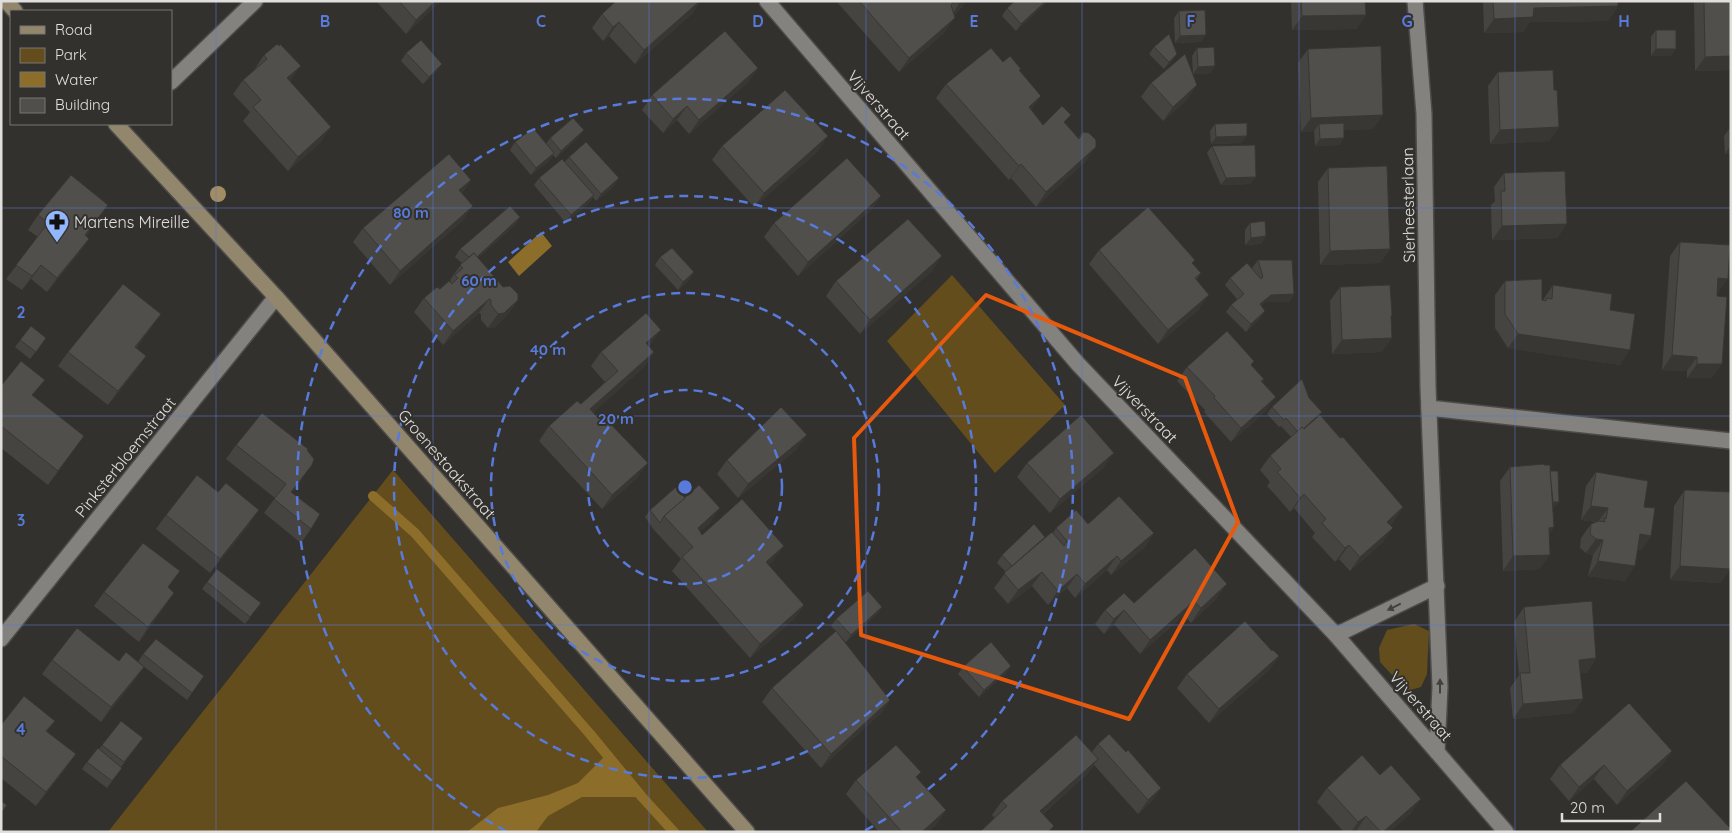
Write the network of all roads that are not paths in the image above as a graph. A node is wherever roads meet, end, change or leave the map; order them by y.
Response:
1 (255, 1) edge
2 (767, 1) edge
3 (1415, 1) edge
4 (172, 81) edge
5 (122, 126) edge
6 (276, 297) junction
7 (1429, 408) junction
8 (1731, 441) edge
9 (1437, 586) junction
10 (1336, 635) junction
11 (1, 639) edge
12 (1437, 752) junction
13 (747, 832) edge
14 (1506, 832) edge

1 - 4 street
2 - 10 street, Vijverstraat
3 - 7 street, Sierheesterlaan
5 - 6 street, Groenestaakstraat
6 - 11 street, Pinksterbloemstraat
6 - 13 street, Groenestaakstraat
7 - 8 street
7 - 9 street, Sierheesterlaan
9 -> 10 street
12 -> 9 street, Sierheesterlaan
10 - 12 street, Vijverstraat
12 - 14 street, Vijverstraat

